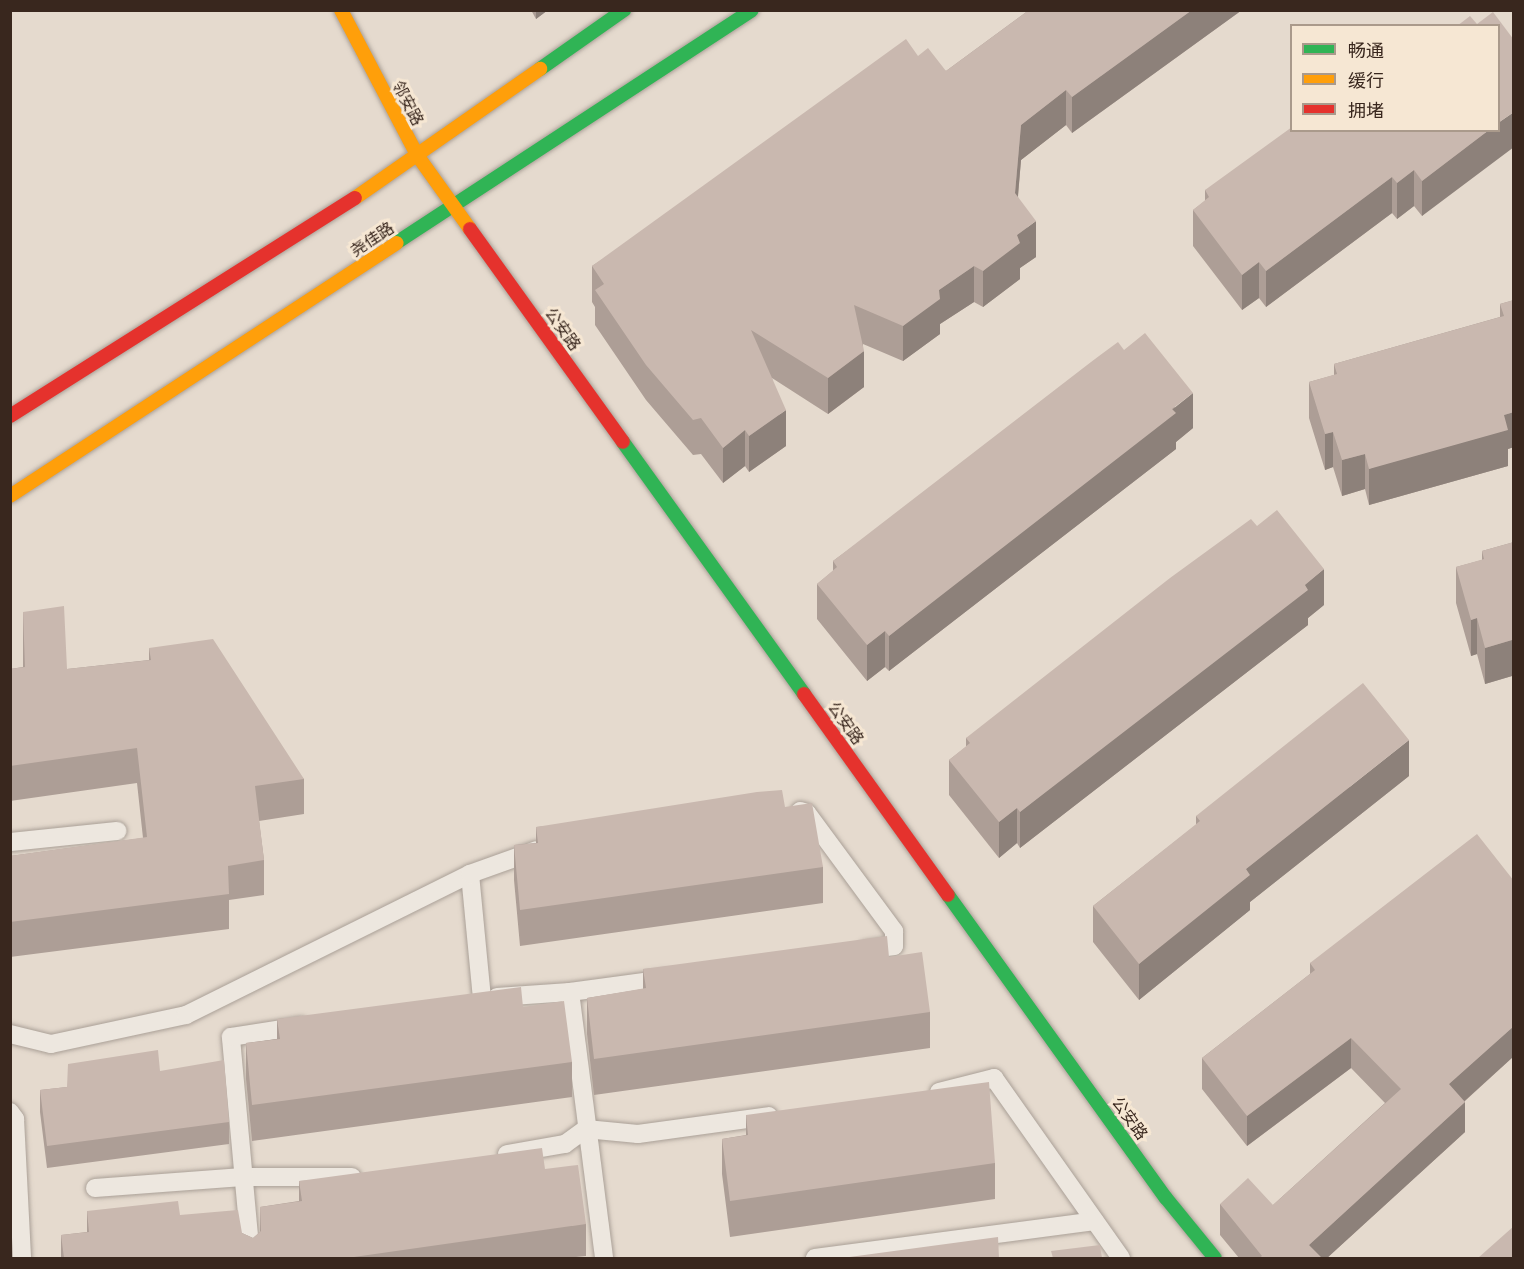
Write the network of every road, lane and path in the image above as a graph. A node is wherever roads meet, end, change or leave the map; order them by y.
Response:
1 (341, 10) edge
2 (624, 10) edge
3 (752, 10) edge
4 (417, 155) junction
5 (453, 205) junction
6 (10, 416) edge
7 (10, 496) edge
8 (786, 808) edge
9 (117, 831) dead end
10 (10, 842) edge
11 (553, 847) edge
12 (470, 874) junction
13 (848, 952) edge
14 (686, 976) edge
15 (570, 992) junction
16 (482, 998) junction
17 (459, 1001) edge
18 (322, 1023) edge
19 (10, 1034) edge
20 (921, 1095) edge
21 (10, 1112) edge
22 (791, 1113) edge
23 (586, 1129) junction
24 (486, 1157) edge
25 (374, 1176) edge
26 (243, 1177) junction
27 (95, 1188) dead end
28 (1095, 1221) junction
29 (22, 1258) edge
30 (250, 1258) edge
31 (604, 1258) edge
32 (815, 1258) edge
33 (1121, 1258) edge
34 (1215, 1258) edge

1 - 4 main road, 邻安路
2 - 4 main road
3 - 5 main road, 尧佳路
4 - 5 main road, 邻安路
4 - 6 main road
5 - 7 main road, 尧佳路
5 - 34 main road, 公安路
8 - 13 lane
9 - 10 lane
11 - 12 lane
12 - 16 lane
12 - 19 lane
14 - 15 lane
15 - 16 lane
15 - 23 lane
16 - 17 lane
18 - 26 lane
20 - 28 lane
21 - 29 lane
22 - 23 lane
23 - 24 lane
23 - 31 lane
25 - 26 lane
26 - 27 lane
26 - 30 lane
28 - 32 lane
28 - 33 lane

